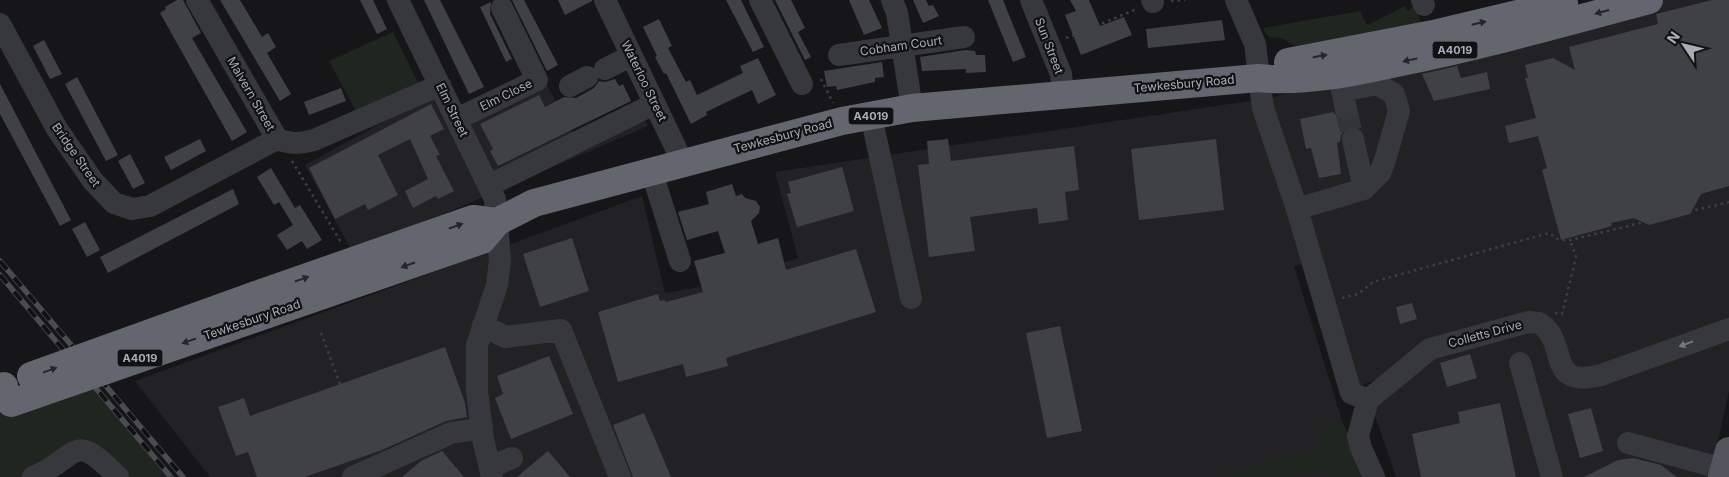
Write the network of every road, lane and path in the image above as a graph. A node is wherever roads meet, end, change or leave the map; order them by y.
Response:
1 (197, 0) edge
2 (398, 0) edge
3 (605, 0) edge
4 (760, 0) edge
5 (892, 0) edge
6 (1031, 0) edge
7 (1185, 0) edge
8 (1236, 0) edge
9 (1649, 0) edge
10 (1153, 1) edge
11 (1572, 1) edge
12 (502, 8) dead end
13 (0, 24) edge
14 (964, 37) dead end
15 (1049, 44) junction
16 (901, 46) junction
17 (838, 55) dead end
18 (631, 56) junction
19 (587, 77) dead end
20 (1258, 78) junction
21 (802, 84) joint
22 (440, 86) junction
23 (1063, 94) junction
24 (654, 104) junction
25 (912, 108) junction
26 (1346, 109) tunnel mouth
27 (871, 116) junction
28 (457, 119) junction
29 (842, 121) junction
30 (1353, 139) tunnel mouth
31 (286, 141) junction
32 (683, 163) junction
33 (652, 172) junction
34 (490, 185) junction
35 (1364, 189) junction
36 (1729, 202) edge
37 (1297, 209) junction
38 (497, 222) junction
39 (680, 261) dead end
40 (352, 262) junction
41 (911, 298) dead end
42 (1324, 304) junction
43 (262, 305) junction
44 (483, 325) junction
45 (1729, 329) edge
46 (321, 333) dead end
47 (1520, 363) dead end
48 (340, 384) dead end
49 (4, 396) edge
50 (1368, 400) junction
51 (482, 428) junction
52 (1628, 443) dead end
53 (512, 458) dead end
54 (1725, 466) edge
55 (491, 472) edge
56 (33, 477) edge
57 (118, 477) edge
58 (353, 477) edge
59 (620, 477) edge
60 (1374, 477) edge
61 (1552, 477) edge

1 - 31 street, Malvern Street
2 - 22 street, Elm Street
3 - 18 street, Waterloo Street
4 - 21 street
5 - 16 street
6 - 15 street, Sun Street
7 - 10 path
8 - 20 street
9 -> 20 highway, Tewkesbury Road / A4019
10 - 15 path
20 -> 11 highway, Tewkesbury Road / A4019
12 - 28 street, Elm Close
13 - 31 street, Bridge Street
14 - 16 street, Cobham Court
15 - 23 street, Sun Street
16 - 17 street, Cobham Court
16 - 25 street
18 - 19 street
18 - 24 street, Waterloo Street
20 - 23 highway, Tewkesbury Road / A4019
20 - 37 street
21 - 29 path
22 - 28 street, Elm Street
22 - 31 street
23 - 25 highway, Tewkesbury Road / A4019
24 - 32 street, Waterloo Street
24 - 34 street
25 - 27 highway, Tewkesbury Road / A4019
26 - 35 street
27 - 29 highway, Tewkesbury Road / A4019
27 - 41 street
28 - 34 street, Elm Street
29 - 32 highway, Tewkesbury Road / A4019
30 - 35 street
31 - 40 path
32 - 33 highway, Tewkesbury Road / A4019
33 - 38 highway, Tewkesbury Road / A4019
33 - 39 street
34 - 38 street, Elm Street
35 - 37 street
36 - 42 path
37 - 42 street
40 -> 38 highway, Tewkesbury Road / A4019
38 -> 43 highway, Tewkesbury Road / A4019
38 - 44 street, Elm Street
43 -> 40 highway, Tewkesbury Road / A4019
42 - 50 street
43 - 49 highway, Tewkesbury Road / A4019, bridge
44 - 51 street, Elm Street
44 - 59 street
45 -> 50 street, Colletts Drive
46 - 48 path
47 - 61 street
50 - 60 street
51 - 55 street, Elm Street
51 - 58 street
52 - 54 street
53 - 55 street
56 - 57 street

